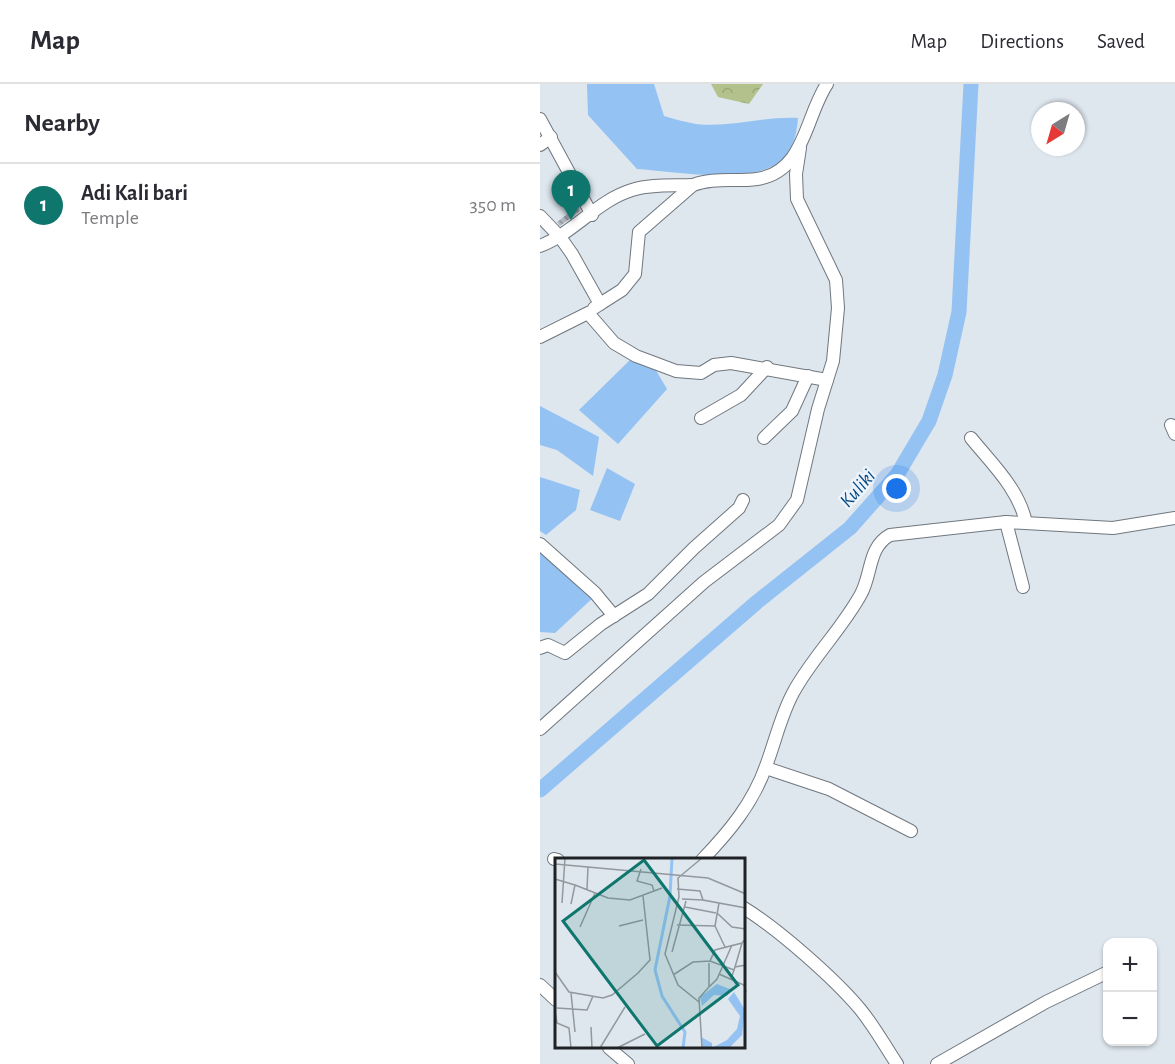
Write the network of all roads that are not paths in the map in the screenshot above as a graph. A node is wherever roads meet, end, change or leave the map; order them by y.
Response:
1 (827, 84) edge
2 (540, 119) edge
3 (545, 141) edge
4 (800, 148) junction
5 (693, 185) junction
6 (592, 215) junction
7 (540, 216) edge
8 (560, 237) junction
9 (540, 246) edge
10 (600, 304) junction
11 (588, 313) junction
12 (540, 337) edge
13 (767, 367) junction
14 (808, 376) junction
15 (827, 380) junction
16 (700, 418) dead end
17 (764, 438) dead end
18 (971, 438) dead end
19 (743, 500) dead end
20 (1175, 518) edge
21 (1006, 522) junction
22 (1026, 523) junction
23 (540, 544) edge
24 (1023, 587) dead end
25 (614, 616) junction
26 (540, 648) edge
27 (540, 729) edge
28 (766, 768) junction
29 (911, 831) dead end
30 (704, 858) edge
31 (746, 913) edge
32 (1103, 974) edge
33 (540, 985) edge
34 (555, 999) edge
35 (611, 1049) edge
36 (628, 1064) edge
37 (897, 1064) edge
38 (937, 1064) edge

1 - 4 street
2 - 3 street
3 - 6 street
4 - 5 street
4 - 15 street
5 - 6 street
5 - 10 street
6 - 8 street
7 - 8 street
8 - 9 street
8 - 10 street
10 - 11 street
11 - 12 street
11 - 13 street
13 - 14 street
13 - 16 street
14 - 15 street
14 - 17 street
15 - 27 street
18 - 22 street
19 - 25 street
20 - 22 street
21 - 22 street
21 - 24 street
21 - 28 street
23 - 25 street
25 - 26 street
28 - 29 street
28 - 30 street
31 - 37 street
32 - 38 street
33 - 34 street
35 - 36 street

